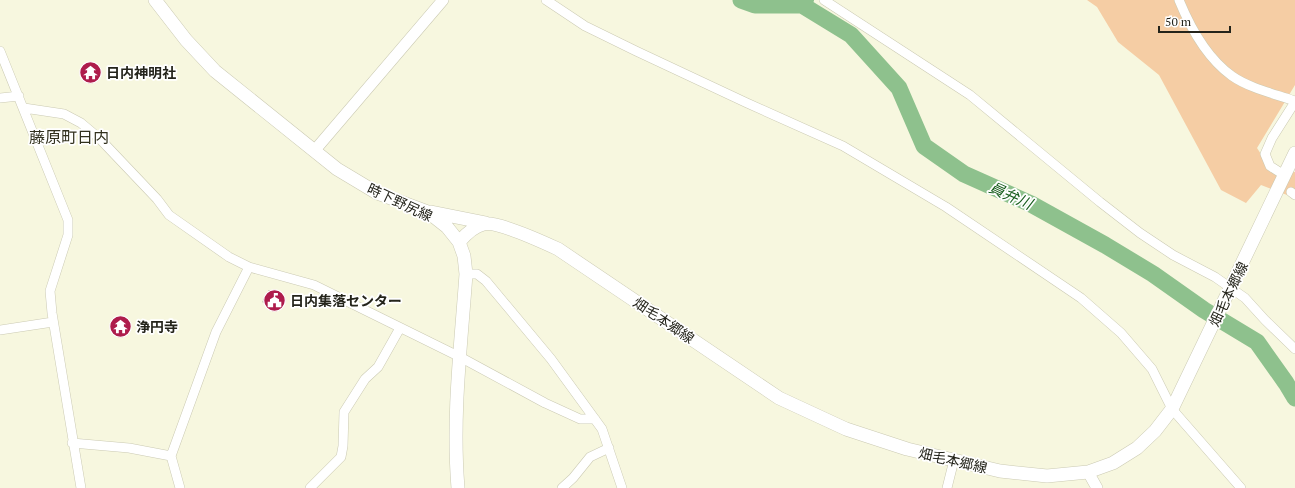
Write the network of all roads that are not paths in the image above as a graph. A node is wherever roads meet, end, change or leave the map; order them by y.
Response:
1 (155, 0) edge
2 (443, 0) edge
3 (546, 0) edge
4 (824, 0) edge
5 (1178, 0) edge
6 (0, 51) edge
7 (19, 96) junction
8 (0, 98) edge
9 (1295, 102) edge
10 (24, 108) junction
11 (315, 150) junction
12 (1295, 153) edge
13 (1284, 175) junction
14 (428, 212) junction
15 (486, 223) junction
16 (459, 242) junction
17 (249, 267) junction
18 (466, 274) junction
19 (1229, 294) junction
20 (53, 322) junction
21 (400, 328) junction
22 (0, 330) edge
23 (1295, 349) edge
24 (460, 357) junction
25 (1175, 404) junction
26 (595, 419) junction
27 (72, 443) junction
28 (610, 448) junction
29 (171, 456) junction
30 (954, 460) junction
31 (1088, 472) junction
32 (80, 488) edge
33 (180, 488) edge
34 (310, 488) edge
35 (458, 488) edge
36 (562, 488) edge
37 (622, 488) edge
38 (947, 488) edge
39 (1097, 488) edge
40 (1241, 488) edge

1 - 11 main road, 時下野尻線
2 - 11 street
3 - 25 street
4 - 19 street
5 - 9 street
6 - 7 street
7 - 8 street
7 - 10 street
9 - 13 street
10 - 17 street
10 - 20 street
11 - 14 main road, 時下野尻線
12 - 13 main road, 畑毛本郷線
13 - 19 main road, 畑毛本郷線
14 - 15 main road, 畑毛本郷線
14 - 16 main road, 時下野尻線
15 - 16 main road
15 - 30 main road, 畑毛本郷線
16 - 18 main road, 時下野尻線
17 - 21 street
17 - 29 street
18 - 24 main road, 時下野尻線
18 - 26 street
19 - 23 street
19 - 25 main road, 畑毛本郷線
20 - 22 street
20 - 27 street
21 - 24 street
21 - 34 street
24 - 26 street
24 - 35 main road, 時下野尻線
25 - 31 main road, 畑毛本郷線
25 - 40 street
26 - 28 street
27 - 29 street
27 - 32 street
28 - 36 street
28 - 37 street
29 - 33 street
30 - 31 main road, 畑毛本郷線
30 - 38 street
31 - 39 street

